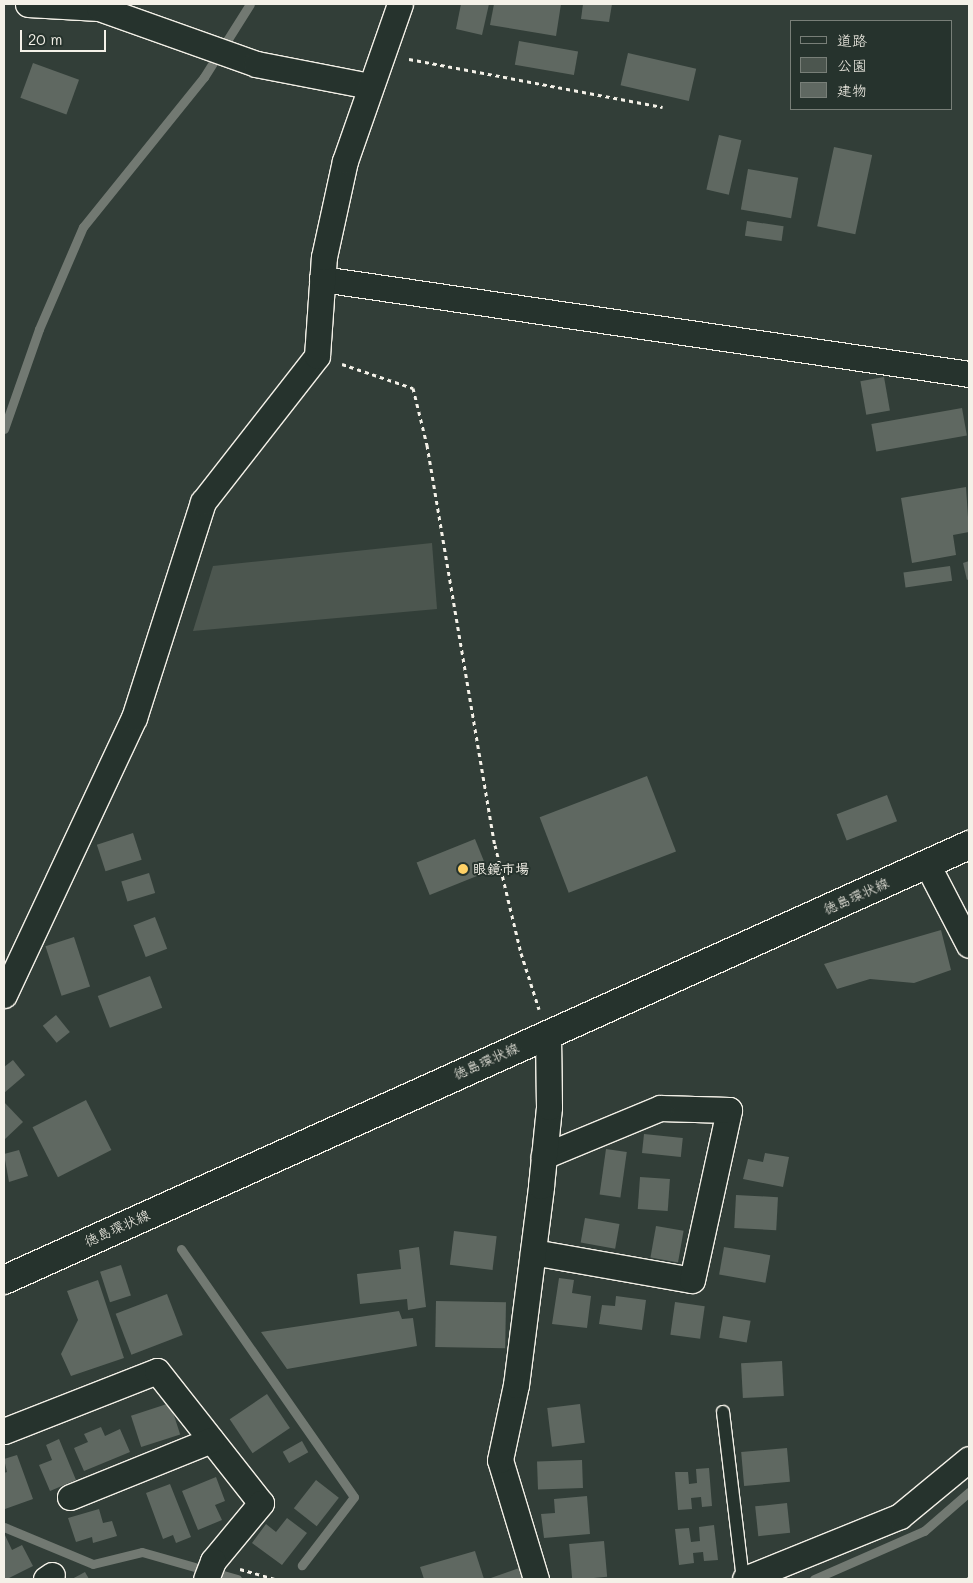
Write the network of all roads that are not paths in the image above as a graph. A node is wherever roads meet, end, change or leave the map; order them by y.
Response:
1 (28, 4) edge
2 (400, 4) edge
3 (99, 6) edge
4 (369, 86) junction
5 (322, 279) junction
6 (969, 374) edge
7 (969, 845) edge
8 (927, 864) junction
9 (969, 946) edge
10 (4, 995) edge
11 (548, 1033) junction
12 (544, 1156) junction
13 (533, 1252) junction
14 (4, 1280) edge
15 (723, 1412) dead end
16 (4, 1431) edge
17 (211, 1440) junction
18 (969, 1459) edge
19 (70, 1497) dead end
20 (210, 1570) edge
21 (536, 1579) edge
22 (744, 1579) edge

1 - 3 street
2 - 4 street
3 - 4 street
4 - 5 street
5 - 6 street
5 - 10 street
7 - 8 main road, 徳島環状線
8 - 9 street
8 - 11 main road, 徳島環状線
11 - 12 street
11 - 14 main road, 徳島環状線
12 - 13 street
12 - 13 street
13 - 21 street
15 - 22 lane
16 - 17 street
17 - 19 street
17 - 20 street
18 - 22 street

